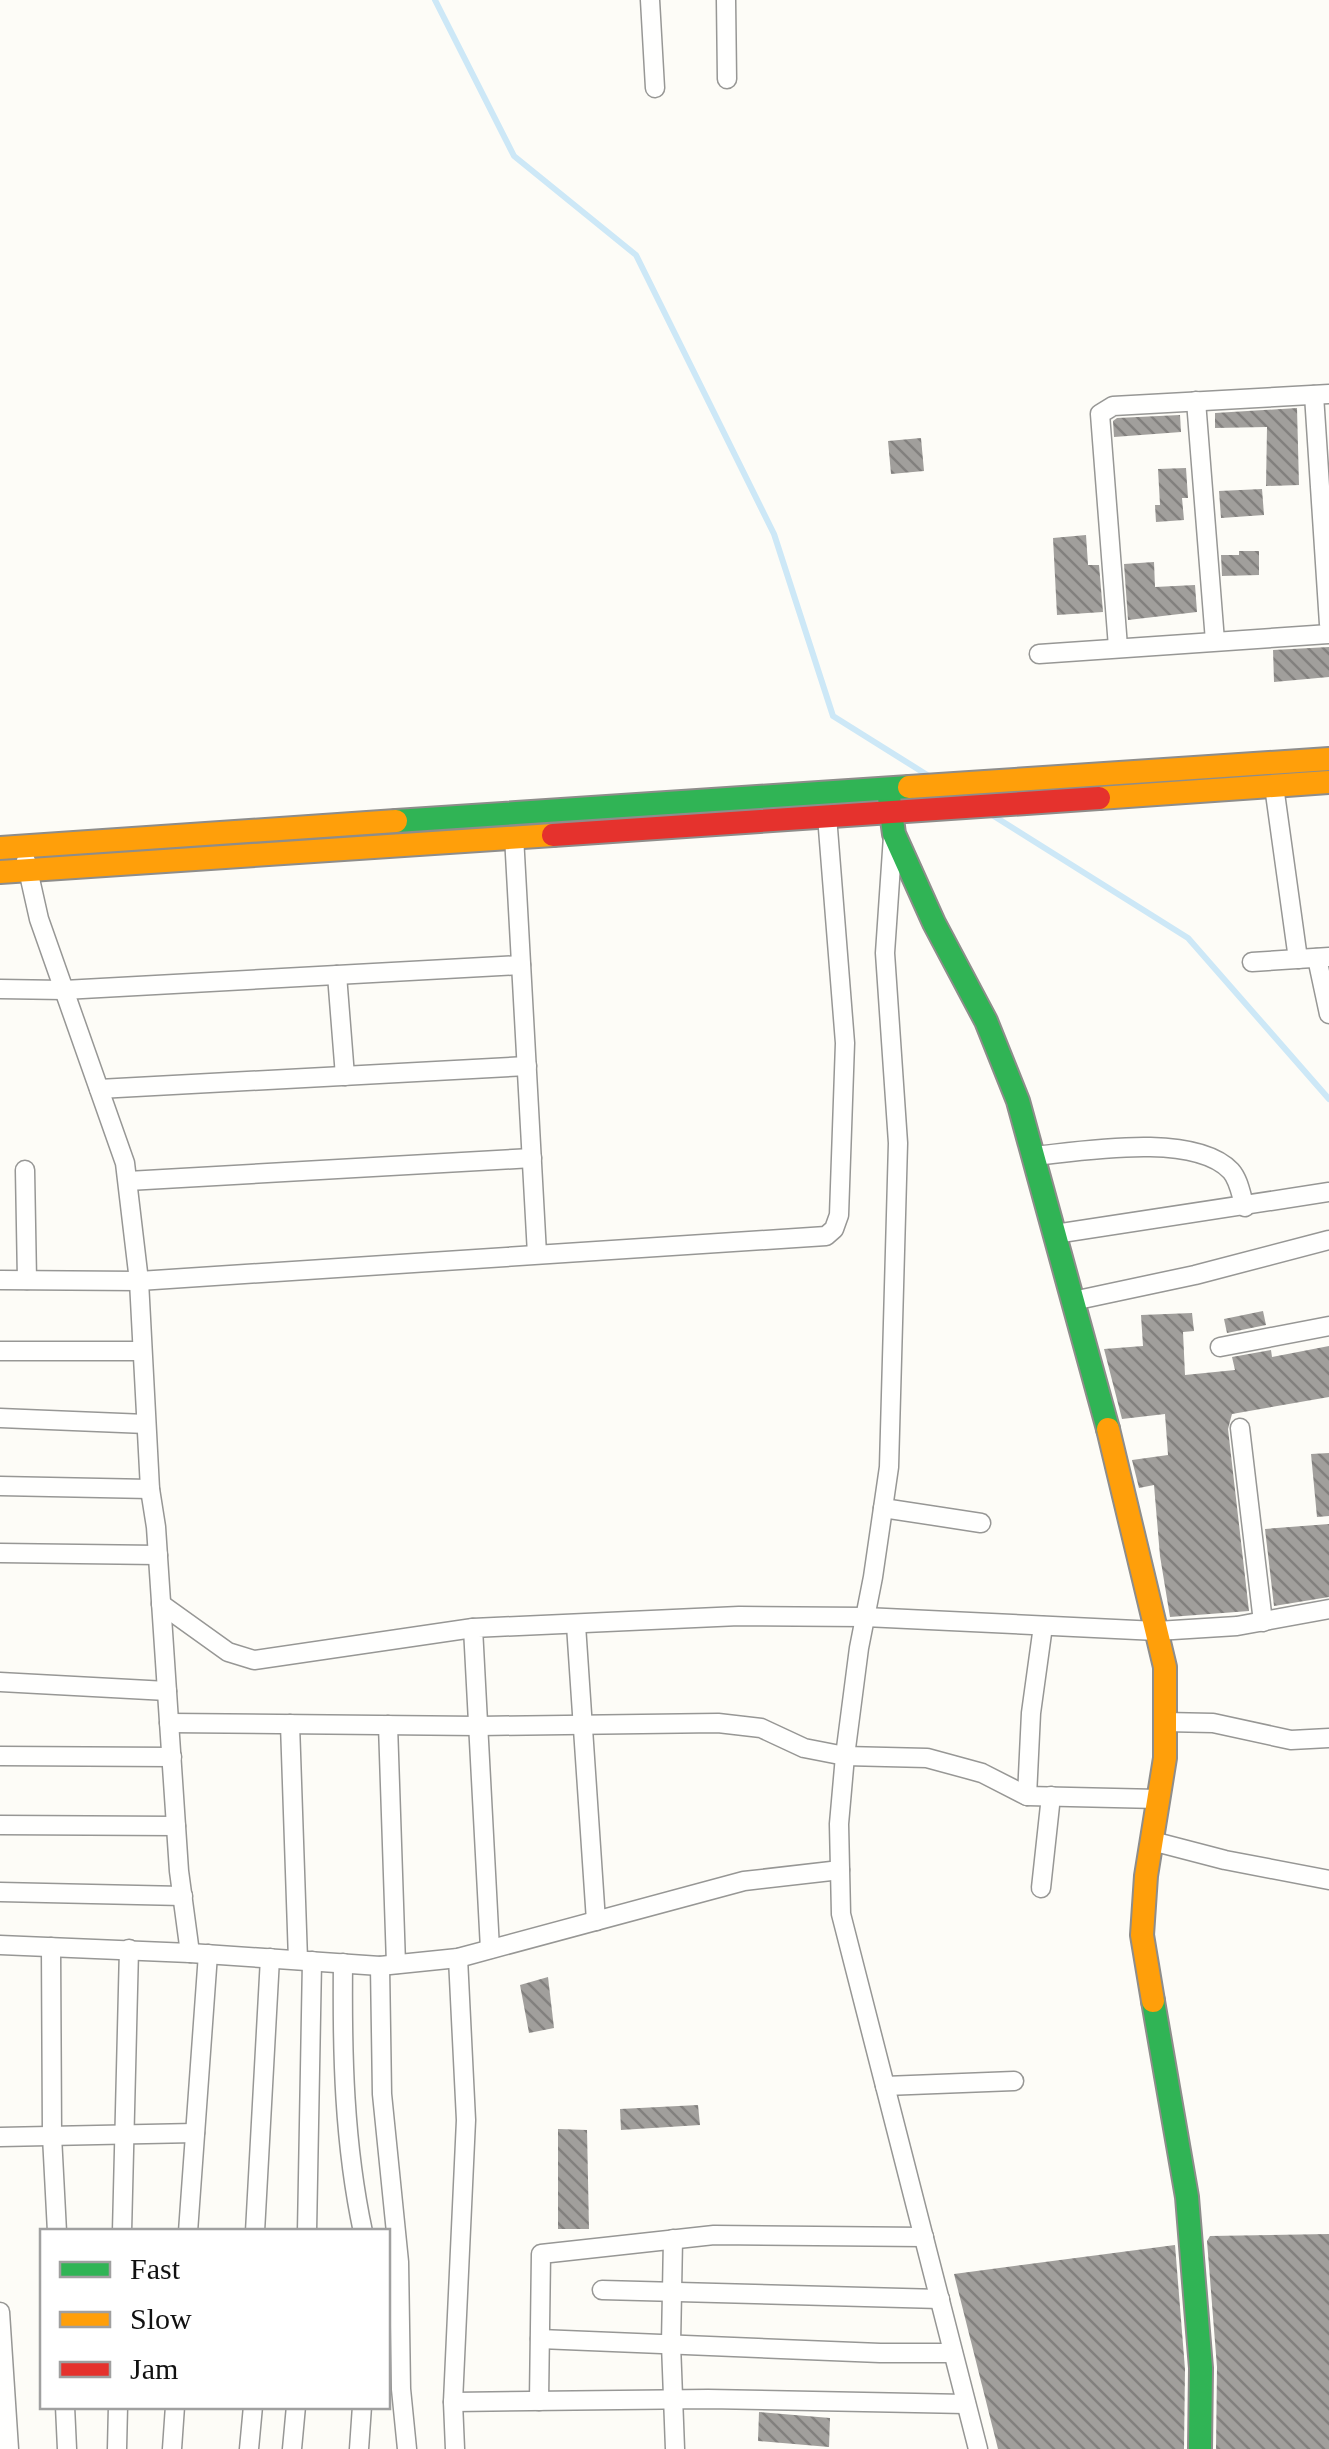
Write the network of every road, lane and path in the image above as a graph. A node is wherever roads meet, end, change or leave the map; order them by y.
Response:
1 (650, 0) edge
2 (726, 0) edge
3 (726, 79) dead end
4 (656, 88) dead end
5 (1321, 395) edge
6 (1196, 401) junction
7 (1329, 624) edge
8 (1329, 634) edge
9 (1216, 641) junction
10 (1118, 647) junction
11 (1039, 654) dead end
12 (1329, 760) edge
13 (1329, 782) edge
14 (1274, 786) junction
15 (990, 794) junction
16 (895, 807) junction
17 (827, 816) junction
18 (514, 836) junction
19 (11, 847) edge
20 (28, 870) junction
21 (0, 872) edge
22 (1315, 958) edge
23 (1252, 962) dead end
24 (522, 965) junction
25 (337, 975) junction
26 (0, 989) edge
27 (64, 990) junction
28 (1329, 1014) edge
29 (527, 1066) junction
30 (345, 1076) junction
31 (99, 1089) junction
32 (1035, 1156) junction
33 (532, 1158) junction
34 (25, 1170) dead end
35 (128, 1181) junction
36 (1329, 1192) edge
37 (1246, 1207) junction
38 (1055, 1234) junction
39 (1329, 1240) edge
40 (537, 1254) junction
41 (0, 1280) edge
42 (27, 1280) junction
43 (139, 1281) junction
44 (1073, 1301) junction
45 (1329, 1326) edge
46 (1220, 1347) dead end
47 (0, 1351) edge
48 (142, 1351) junction
49 (0, 1418) edge
50 (146, 1424) junction
51 (1240, 1428) dead end
52 (0, 1486) edge
53 (150, 1489) junction
54 (883, 1508) junction
55 (981, 1523) dead end
56 (0, 1553) edge
57 (158, 1554) junction
58 (161, 1604) junction
59 (1329, 1609) edge
60 (865, 1618) junction
61 (1263, 1622) junction
62 (576, 1625) junction
63 (1043, 1626) junction
64 (473, 1628) junction
65 (1156, 1630) junction
66 (0, 1682) edge
67 (167, 1691) junction
68 (1165, 1722) junction
69 (170, 1723) junction
70 (290, 1724) junction
71 (582, 1724) junction
72 (388, 1725) junction
73 (479, 1726) junction
74 (1329, 1738) edge
75 (0, 1756) edge
76 (844, 1756) junction
77 (172, 1757) junction
78 (1027, 1796) junction
79 (1050, 1796) junction
80 (1158, 1799) junction
81 (0, 1825) edge
82 (176, 1826) junction
83 (1152, 1840) junction
84 (840, 1870) junction
85 (1329, 1880) edge
86 (1040, 1888) dead end
87 (0, 1892) edge
88 (183, 1896) junction
89 (596, 1921) junction
90 (0, 1945) edge
91 (51, 1948) junction
92 (129, 1949) junction
93 (490, 1950) junction
94 (199, 1953) junction
95 (270, 1958) junction
96 (458, 1958) junction
97 (305, 1961) junction
98 (342, 1963) junction
99 (388, 1965) junction
100 (1014, 2081) dead end
101 (885, 2086) junction
102 (195, 2133) junction
103 (123, 2135) junction
104 (52, 2136) junction
105 (0, 2137) edge
106 (57, 2229) edge
107 (122, 2229) edge
108 (188, 2229) edge
109 (255, 2229) edge
110 (307, 2229) edge
111 (363, 2229) edge
112 (924, 2238) junction
113 (673, 2239) junction
114 (602, 2290) dead end
115 (672, 2290) junction
116 (940, 2299) junction
117 (0, 2312) edge
118 (540, 2339) junction
119 (671, 2344) junction
120 (953, 2353) junction
121 (674, 2400) junction
122 (540, 2401) junction
123 (453, 2402) junction
124 (966, 2404) junction
125 (65, 2409) edge
126 (118, 2409) edge
127 (176, 2409) edge
128 (253, 2409) edge
129 (296, 2409) edge
130 (362, 2409) edge
131 (9, 2449) edge
132 (68, 2449) edge
133 (118, 2449) edge
134 (172, 2449) edge
135 (249, 2449) edge
136 (292, 2449) edge
137 (359, 2449) edge
138 (407, 2449) edge
139 (456, 2449) edge
140 (675, 2449) edge
141 (978, 2449) edge
142 (1200, 2449) edge

1 - 4 street
2 - 3 street
5 - 6 street
5 - 7 street
6 - 9 street
6 - 10 street
8 - 9 street
9 - 10 street
10 - 11 street
12 - 15 street
13 - 14 street
14 - 15 street
14 - 22 street
15 - 16 street
16 - 17 street
16 - 19 street
16 - 32 street
16 - 54 street
17 - 18 street
17 - 40 street
18 - 20 street
18 - 24 street
19 - 20 street
20 - 21 street
20 - 27 street
22 - 23 street
22 - 28 street
24 - 25 street
24 - 29 street
25 - 27 street
25 - 30 street
26 - 27 street
27 - 31 street
29 - 30 street
29 - 33 street
30 - 31 street
31 - 35 street
32 - 37 street
32 - 38 street
33 - 35 street
33 - 40 street
34 - 42 street
35 - 43 street
36 - 37 street
37 - 38 street
38 - 44 street
39 - 44 street
40 - 43 street
41 - 42 street
42 - 43 street
43 - 48 street
44 - 65 street
45 - 46 street
47 - 48 street
48 - 50 street
49 - 50 street
50 - 53 street
51 - 61 street
52 - 53 street
53 - 57 street
54 - 55 street
54 - 60 street
56 - 57 street
57 - 58 street
58 - 64 street
58 - 67 street
59 - 61 street
60 - 62 street
60 - 63 street
60 - 76 street
61 - 65 street
62 - 64 street
62 - 71 street
63 - 65 street
63 - 78 street
64 - 73 street
65 - 68 street
66 - 67 street
67 - 69 street
68 - 74 street
68 - 80 street
69 - 70 street
69 - 77 street
70 - 72 street
70 - 97 street
71 - 73 street
71 - 76 street
71 - 89 street
72 - 73 street
72 - 99 street
73 - 93 street
75 - 77 street
76 - 78 street
76 - 84 street
77 - 82 street
78 - 79 street
79 - 80 street
79 - 86 street
80 - 83 street
81 - 82 street
82 - 88 street
83 - 85 street
83 - 142 street
84 - 89 street
84 - 101 street
87 - 88 street
88 - 94 street
89 - 93 street
90 - 91 street
91 - 92 street
91 - 104 street
92 - 94 street
92 - 103 street
93 - 96 street
94 - 95 street
94 - 102 street
95 - 97 street
95 - 109 street
96 - 99 street
96 - 123 street
97 - 98 street
97 - 110 street
98 - 99 street
98 - 111 street
99 - 138 street
100 - 101 street
101 - 112 street
102 - 103 street
102 - 108 street
103 - 104 street
103 - 107 street
104 - 105 street
104 - 106 street
112 - 113 street
112 - 116 street
113 - 115 street
113 - 118 street
114 - 115 street
115 - 116 street
115 - 119 street
116 - 120 street
117 - 131 street
118 - 119 street
118 - 122 street
119 - 120 street
119 - 121 street
120 - 124 street
121 - 122 street
121 - 124 street
121 - 140 street
122 - 123 street
123 - 139 street
124 - 141 street
125 - 132 street
126 - 133 street
127 - 134 street
128 - 135 street
129 - 136 street
130 - 137 street

